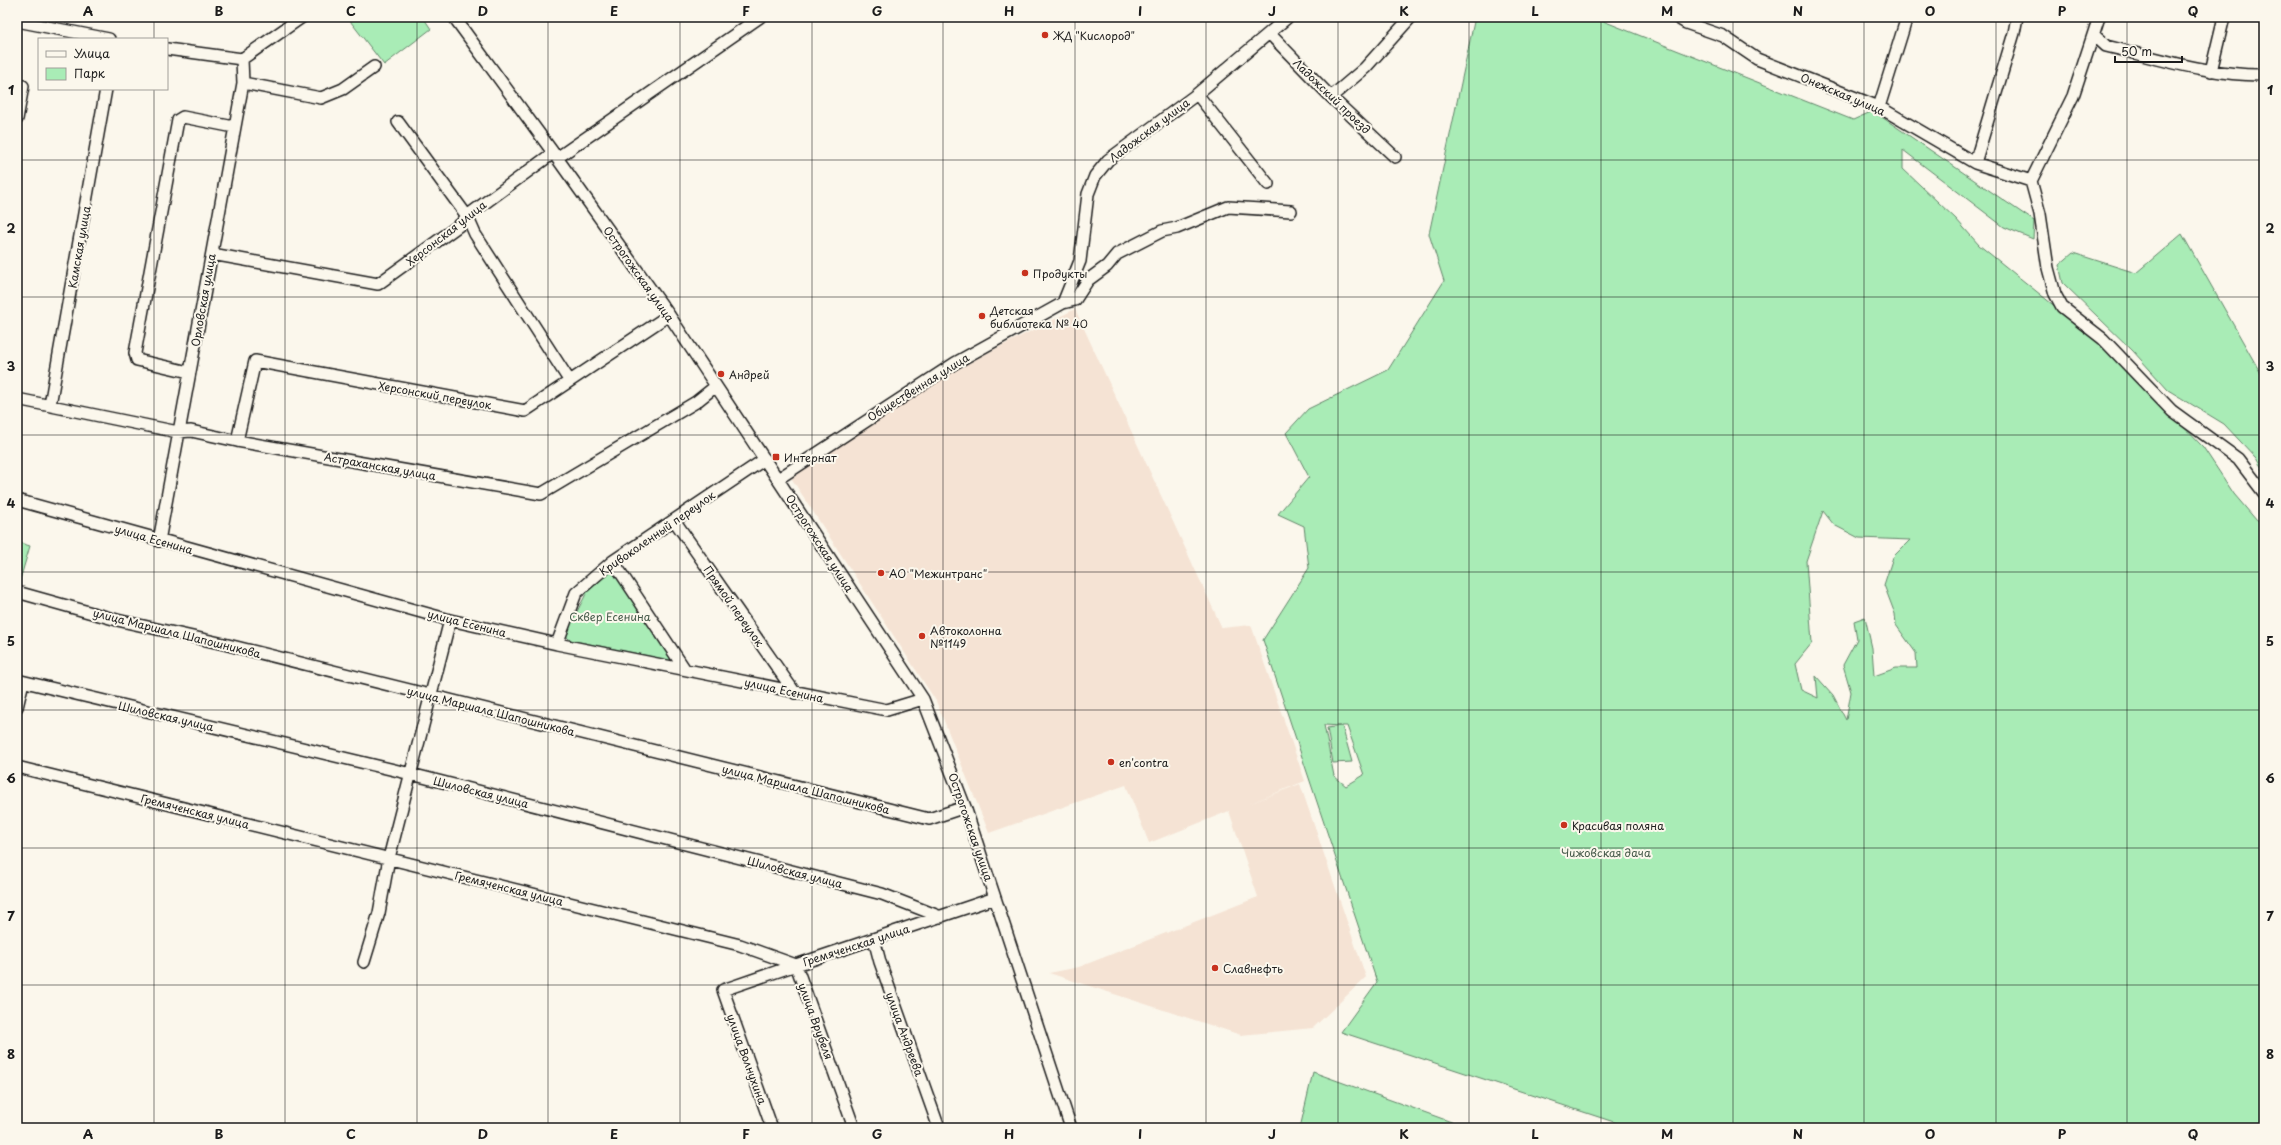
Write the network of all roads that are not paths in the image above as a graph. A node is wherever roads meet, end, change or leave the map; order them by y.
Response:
1 (302, 17) edge
2 (454, 17) edge
3 (760, 17) edge
4 (1288, 17) edge
5 (1410, 17) edge
6 (1676, 17) edge
7 (1907, 17) edge
8 (2017, 17) edge
9 (2099, 17) edge
10 (2224, 17) edge
11 (17, 21) edge
12 (1270, 34) junction
13 (2094, 35) junction
14 (104, 38) edge
15 (168, 49) edge
16 (242, 59) junction
17 (374, 67) dead end
18 (2211, 71) junction
19 (2264, 75) edge
20 (243, 83) junction
21 (17, 85) edge
22 (106, 90) edge
23 (1197, 94) junction
24 (1331, 97) junction
25 (1879, 107) junction
26 (17, 119) edge
27 (398, 122) dead end
28 (234, 127) junction
29 (555, 155) junction
30 (1395, 157) dead end
31 (1975, 163) junction
32 (2031, 181) junction
33 (1268, 184) dead end
34 (1291, 210) dead end
35 (467, 216) junction
36 (212, 254) junction
37 (1063, 303) junction
38 (669, 315) junction
39 (189, 372) junction
40 (569, 380) junction
41 (716, 386) junction
42 (17, 399) edge
43 (50, 405) junction
44 (178, 432) junction
45 (236, 441) junction
46 (765, 459) junction
47 (778, 479) junction
48 (2264, 493) edge
49 (17, 500) edge
50 (674, 520) junction
51 (159, 541) junction
52 (613, 561) junction
53 (17, 592) edge
54 (450, 620) junction
55 (556, 644) junction
56 (684, 668) junction
57 (20, 681) edge
58 (795, 693) junction
59 (431, 696) junction
60 (923, 699) junction
61 (17, 707) edge
62 (17, 767) edge
63 (411, 774) junction
64 (965, 807) junction
65 (389, 858) junction
66 (995, 898) junction
67 (941, 917) junction
68 (874, 939) junction
69 (364, 962) dead end
70 (796, 965) junction
71 (772, 1128) edge
72 (854, 1128) edge
73 (939, 1128) edge
74 (1071, 1128) edge

1 - 16 street
2 - 29 street, Острогожская улица
3 - 29 street, Херсонская улица
4 - 12 street, Ладожская улица
5 - 24 street
6 - 25 street, Онежская улица
7 - 25 street
8 - 31 street
9 - 13 street
10 - 18 street
11 - 14 street
12 - 23 street, Ладожская улица
12 - 24 street, Ладожский проезд
13 - 18 street
13 - 32 street
15 - 16 street
16 - 20 street, Орловская улица
17 - 20 street
18 - 19 street
20 - 28 street, Орловская улица
21 - 26 street
22 - 43 street, Камская улица
23 - 33 street
23 - 37 street, Ладожская улица
24 - 30 street, Ладожский проезд
25 - 31 street, Онежская улица
27 - 35 street
28 - 36 street, Орловская улица
28 - 39 street
29 - 35 street, Херсонская улица
29 - 38 street, Острогожская улица
31 - 32 street, Онежская улица
32 - 48 street
34 - 37 street, Общественная улица
35 - 36 street, Херсонская улица
35 - 40 street
36 - 39 street, Орловская улица
37 - 47 street, Общественная улица
38 - 40 street, Херсонский переулок
38 - 41 street, Острогожская улица
39 - 44 street, Орловская улица
40 - 45 street, Херсонский переулок
41 - 45 street, Астраханская улица
41 - 46 street, Острогожская улица
42 - 43 street, Астраханская улица
43 - 44 street, Астраханская улица
44 - 45 street, Астраханская улица
44 - 51 street, Орловская улица
46 - 47 street, Острогожская улица
46 - 50 street, Кривоколенный переулок
47 - 60 street, Острогожская улица
49 - 51 street, улица Есенина
50 - 52 street, Кривоколенный переулок
50 - 58 street, Прямой переулок
51 - 54 street, улица Есенина
52 - 55 street, Кривоколенный переулок
52 - 56 street
53 - 59 street, улица Маршала Шапошникова
54 - 55 street, улица Есенина
54 - 59 street
55 - 56 street, улица Есенина
56 - 58 street, улица Есенина
57 - 61 street
57 - 63 street, Шиловская улица
58 - 60 street, улица Есенина
59 - 63 street
59 - 64 street, улица Маршала Шапошникова
60 - 64 street, Острогожская улица
62 - 65 street, Гремяченская улица
63 - 65 street
63 - 67 street, Шиловская улица
64 - 66 street, Острогожская улица
65 - 69 street
65 - 70 street, Гремяченская улица
66 - 67 street, Гремяченская улица
66 - 74 street, Острогожская улица
67 - 68 street, Гремяченская улица
68 - 70 street, Гремяченская улица
68 - 73 street, улица Андреева
70 - 71 street, улица Волнухина
70 - 72 street, улица Врубеля

